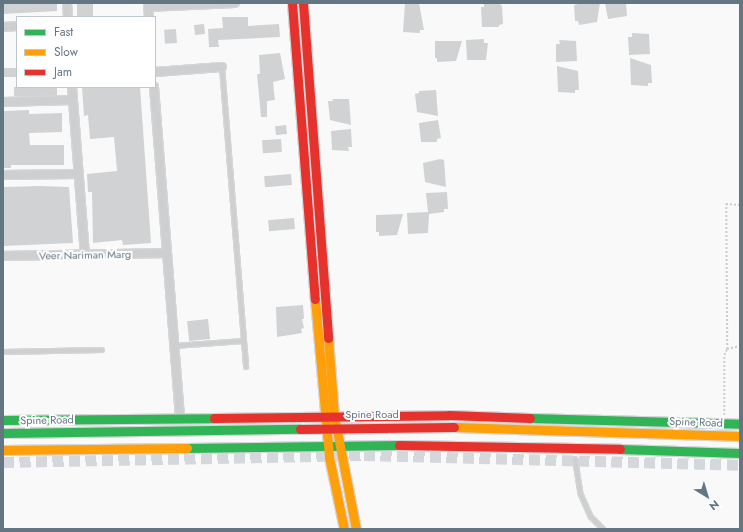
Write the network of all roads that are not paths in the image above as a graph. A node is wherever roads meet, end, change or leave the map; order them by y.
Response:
1 (67, 3) edge
2 (218, 3) edge
3 (235, 3) edge
4 (292, 3) edge
5 (303, 3) edge
6 (148, 5) edge
7 (68, 16) edge
8 (149, 16) edge
9 (3, 26) edge
10 (16, 26) edge
11 (222, 67) joint
12 (156, 72) edge
13 (72, 88) edge
14 (154, 88) edge
15 (73, 100) junction
16 (3, 102) edge
17 (78, 174) junction
18 (3, 175) edge
19 (167, 253) junction
20 (85, 255) junction
21 (3, 256) edge
22 (244, 341) junction
23 (174, 346) junction
24 (102, 350) dead end
25 (3, 352) edge
26 (246, 367) dead end
27 (324, 414) junction
28 (334, 415) junction
29 (180, 417) junction
30 (3, 420) edge
31 (740, 424) edge
32 (337, 426) junction
33 (325, 427) junction
34 (3, 433) edge
35 (740, 436) edge
36 (328, 444) junction
37 (339, 444) junction
38 (3, 450) edge
39 (740, 453) edge
40 (575, 459) dead end
41 (344, 529) edge
42 (356, 529) edge
43 (604, 529) edge

1 - 7 street
2 - 3 street
2 - 6 street
4 - 27 main road
5 - 28 main road
6 - 8 street
9 - 10 street
11 - 12 street
11 - 22 lane
13 - 15 street
14 - 19 street
15 - 16 street
15 - 17 street
17 - 18 street
17 - 20 street
19 - 20 street, Veer Nariman Marg
19 - 23 street
20 - 21 street, Veer Nariman Marg
22 - 23 lane
22 - 26 lane
23 - 29 street
24 - 25 lane
27 - 28 main road, Spine Road
27 - 29 main road, Spine Road
27 - 33 main road
28 - 31 main road, Spine Road
28 - 32 main road
29 - 30 main road, Spine Road
32 - 33 main road, Spine Road
32 - 35 main road, Spine Road
32 - 37 main road
33 - 34 main road, Spine Road
33 - 36 main road
36 - 37 main road
36 - 38 main road
36 - 41 main road
37 - 39 main road
37 - 42 main road
40 - 43 lane

